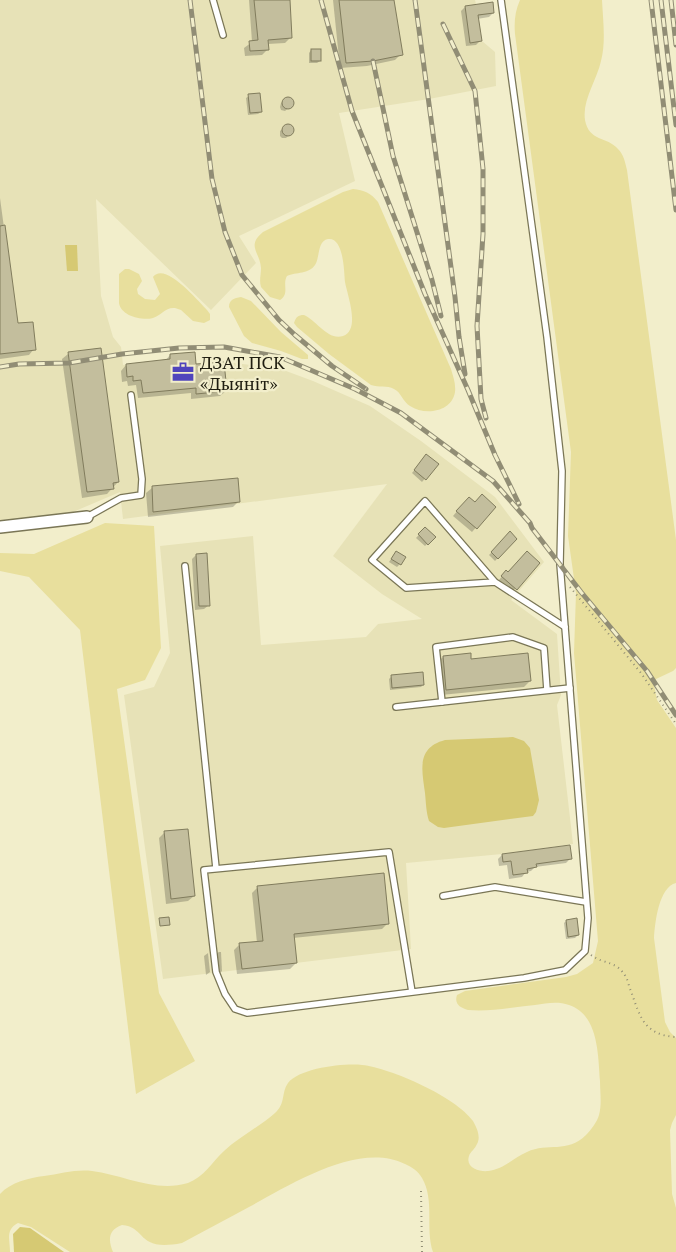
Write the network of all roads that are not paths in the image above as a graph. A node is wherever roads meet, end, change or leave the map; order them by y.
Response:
1 (213, 0) edge
2 (501, 0) edge
3 (223, 35) dead end
4 (131, 395) dead end
5 (88, 517) joint
6 (0, 527) edge
7 (185, 566) dead end
8 (495, 582) junction
9 (565, 627) junction
10 (570, 688) junction
11 (547, 690) junction
12 (442, 702) junction
13 (396, 707) dead end
14 (216, 868) junction
15 (443, 896) dead end
16 (586, 902) junction
17 (412, 992) junction

1 - 3 lane
2 - 9 lane
4 - 5 lane
5 - 6 street
7 - 14 lane
8 - 8 lane
8 - 9 lane
9 - 10 lane
10 - 11 lane
10 - 16 lane
11 - 12 lane
11 - 12 lane
12 - 13 lane
14 - 17 lane
14 - 17 lane
15 - 16 lane
16 - 17 lane

